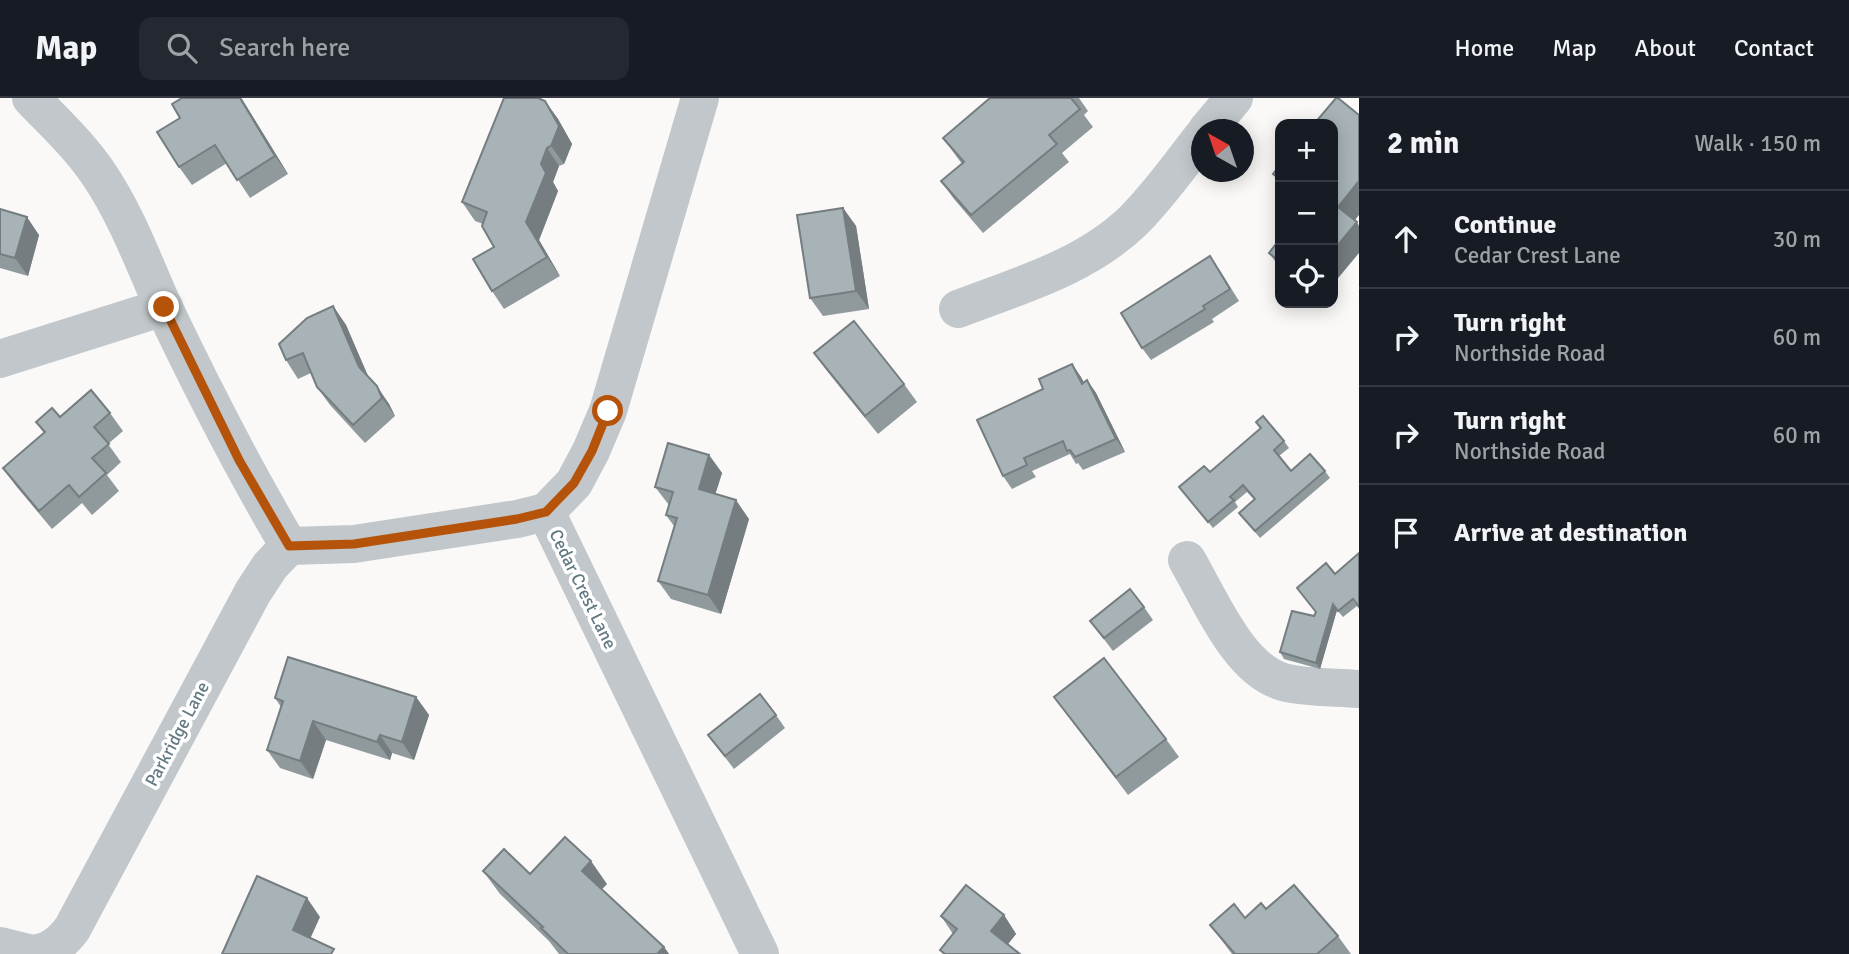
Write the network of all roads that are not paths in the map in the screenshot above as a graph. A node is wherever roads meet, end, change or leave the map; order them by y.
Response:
1 (31, 98) edge
2 (700, 98) edge
3 (1234, 98) edge
4 (1217, 119) edge
5 (1191, 151) edge
6 (164, 307) junction
7 (958, 309) dead end
8 (0, 359) edge
9 (546, 512) junction
10 (289, 546) junction
11 (1187, 561) dead end
12 (1359, 689) edge
13 (0, 946) edge
14 (33, 954) edge
15 (760, 954) edge

1 - 6 street
2 - 9 street, Cedar Crest Lane
3 - 4 street
5 - 7 street
6 - 8 street
6 - 10 street
9 - 10 street
9 - 15 street, Cedar Crest Lane
10 - 14 street, Parkridge Lane
11 - 12 street
13 - 14 street

